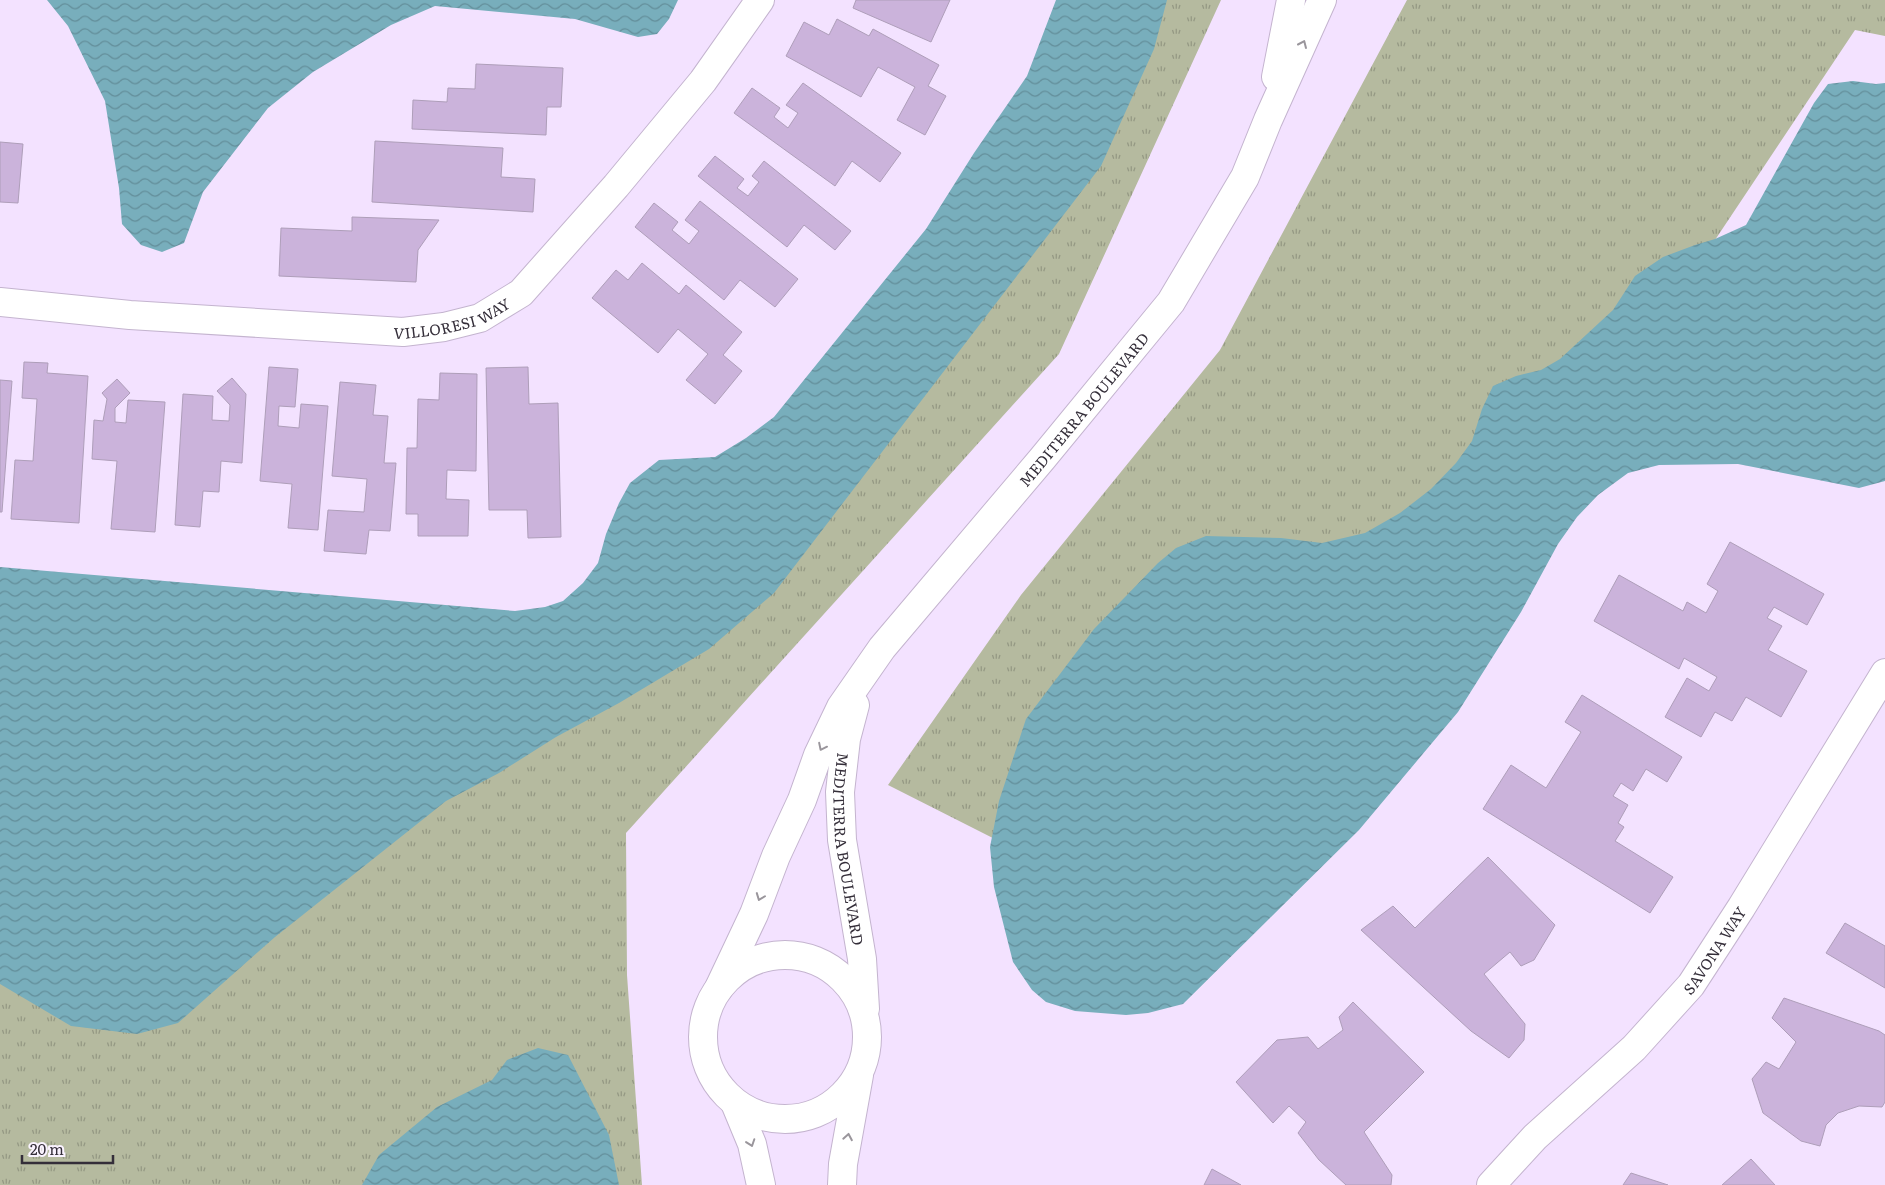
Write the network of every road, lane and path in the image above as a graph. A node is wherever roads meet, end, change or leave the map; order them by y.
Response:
1 (760, 0) edge
2 (1291, 0) edge
3 (1322, 0) edge
4 (1268, 120) junction
5 (0, 302) edge
6 (1885, 673) edge
7 (863, 675) junction
8 (719, 988) junction
9 (866, 1026) junction
10 (859, 1073) junction
11 (735, 1103) junction
12 (761, 1185) edge
13 (842, 1185) edge
14 (1491, 1185) edge

1 - 5 street, VILLORESI WAY
2 - 4 street, MEDITERRA BOULEVARD
4 -> 3 street, MEDITERRA BOULEVARD
4 - 7 street, MEDITERRA BOULEVARD
6 - 14 street, SAVONA WAY
7 -> 8 street, MEDITERRA BOULEVARD
7 - 9 street, MEDITERRA BOULEVARD
8 - 9 street
8 - 11 street
9 - 10 street
10 - 11 street
13 -> 10 street
11 -> 12 street

